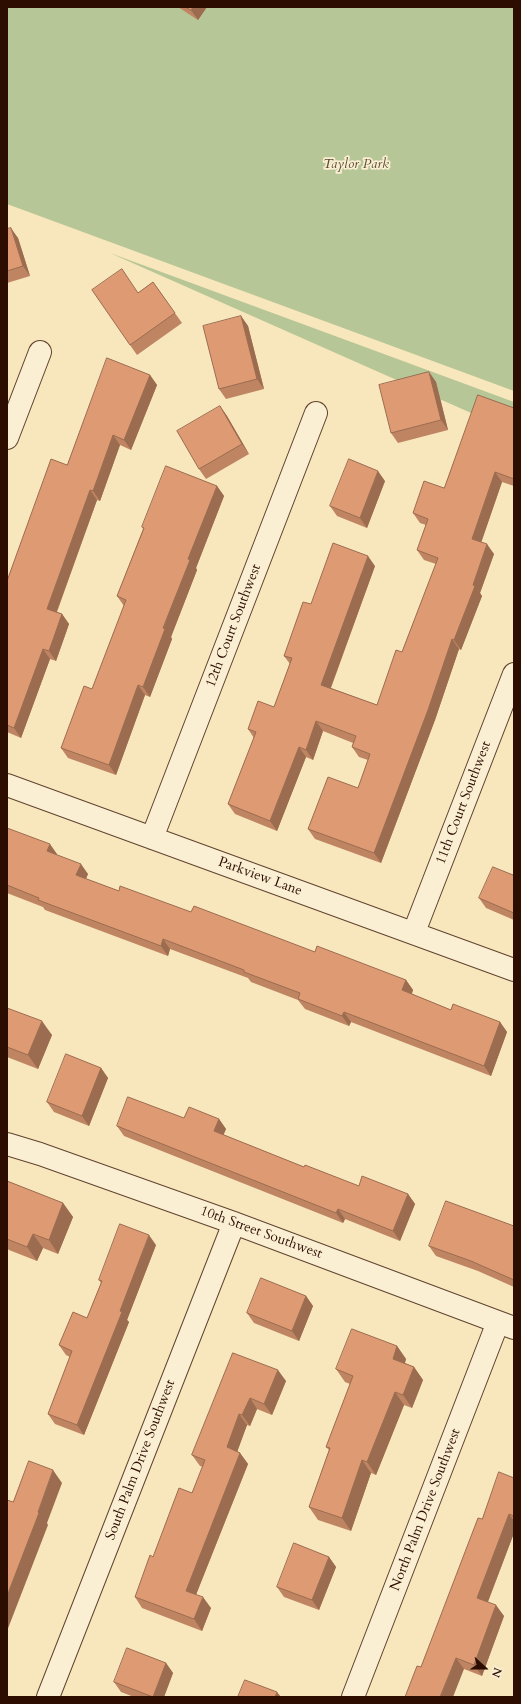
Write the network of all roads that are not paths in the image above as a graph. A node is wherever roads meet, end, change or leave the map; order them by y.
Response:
1 (40, 352) dead end
2 (316, 413) dead end
3 (7, 438) edge
4 (514, 674) edge
5 (7, 785) edge
6 (152, 838) junction
7 (414, 932) junction
8 (514, 970) edge
9 (7, 1144) edge
10 (234, 1223) junction
11 (506, 1325) edge
12 (48, 1697) edge
13 (354, 1697) edge

1 - 3 street
2 - 6 street, 12th Court Southwest
4 - 7 street, 11th Court Southwest
5 - 6 street, Parkview Lane
6 - 7 street, Parkview Lane
7 - 8 street, Parkview Lane
9 - 10 street, 10th Street Southwest
10 - 11 street, 10th Street Southwest
10 - 12 street, South Palm Drive Southwest
11 - 13 street, North Palm Drive Southwest

